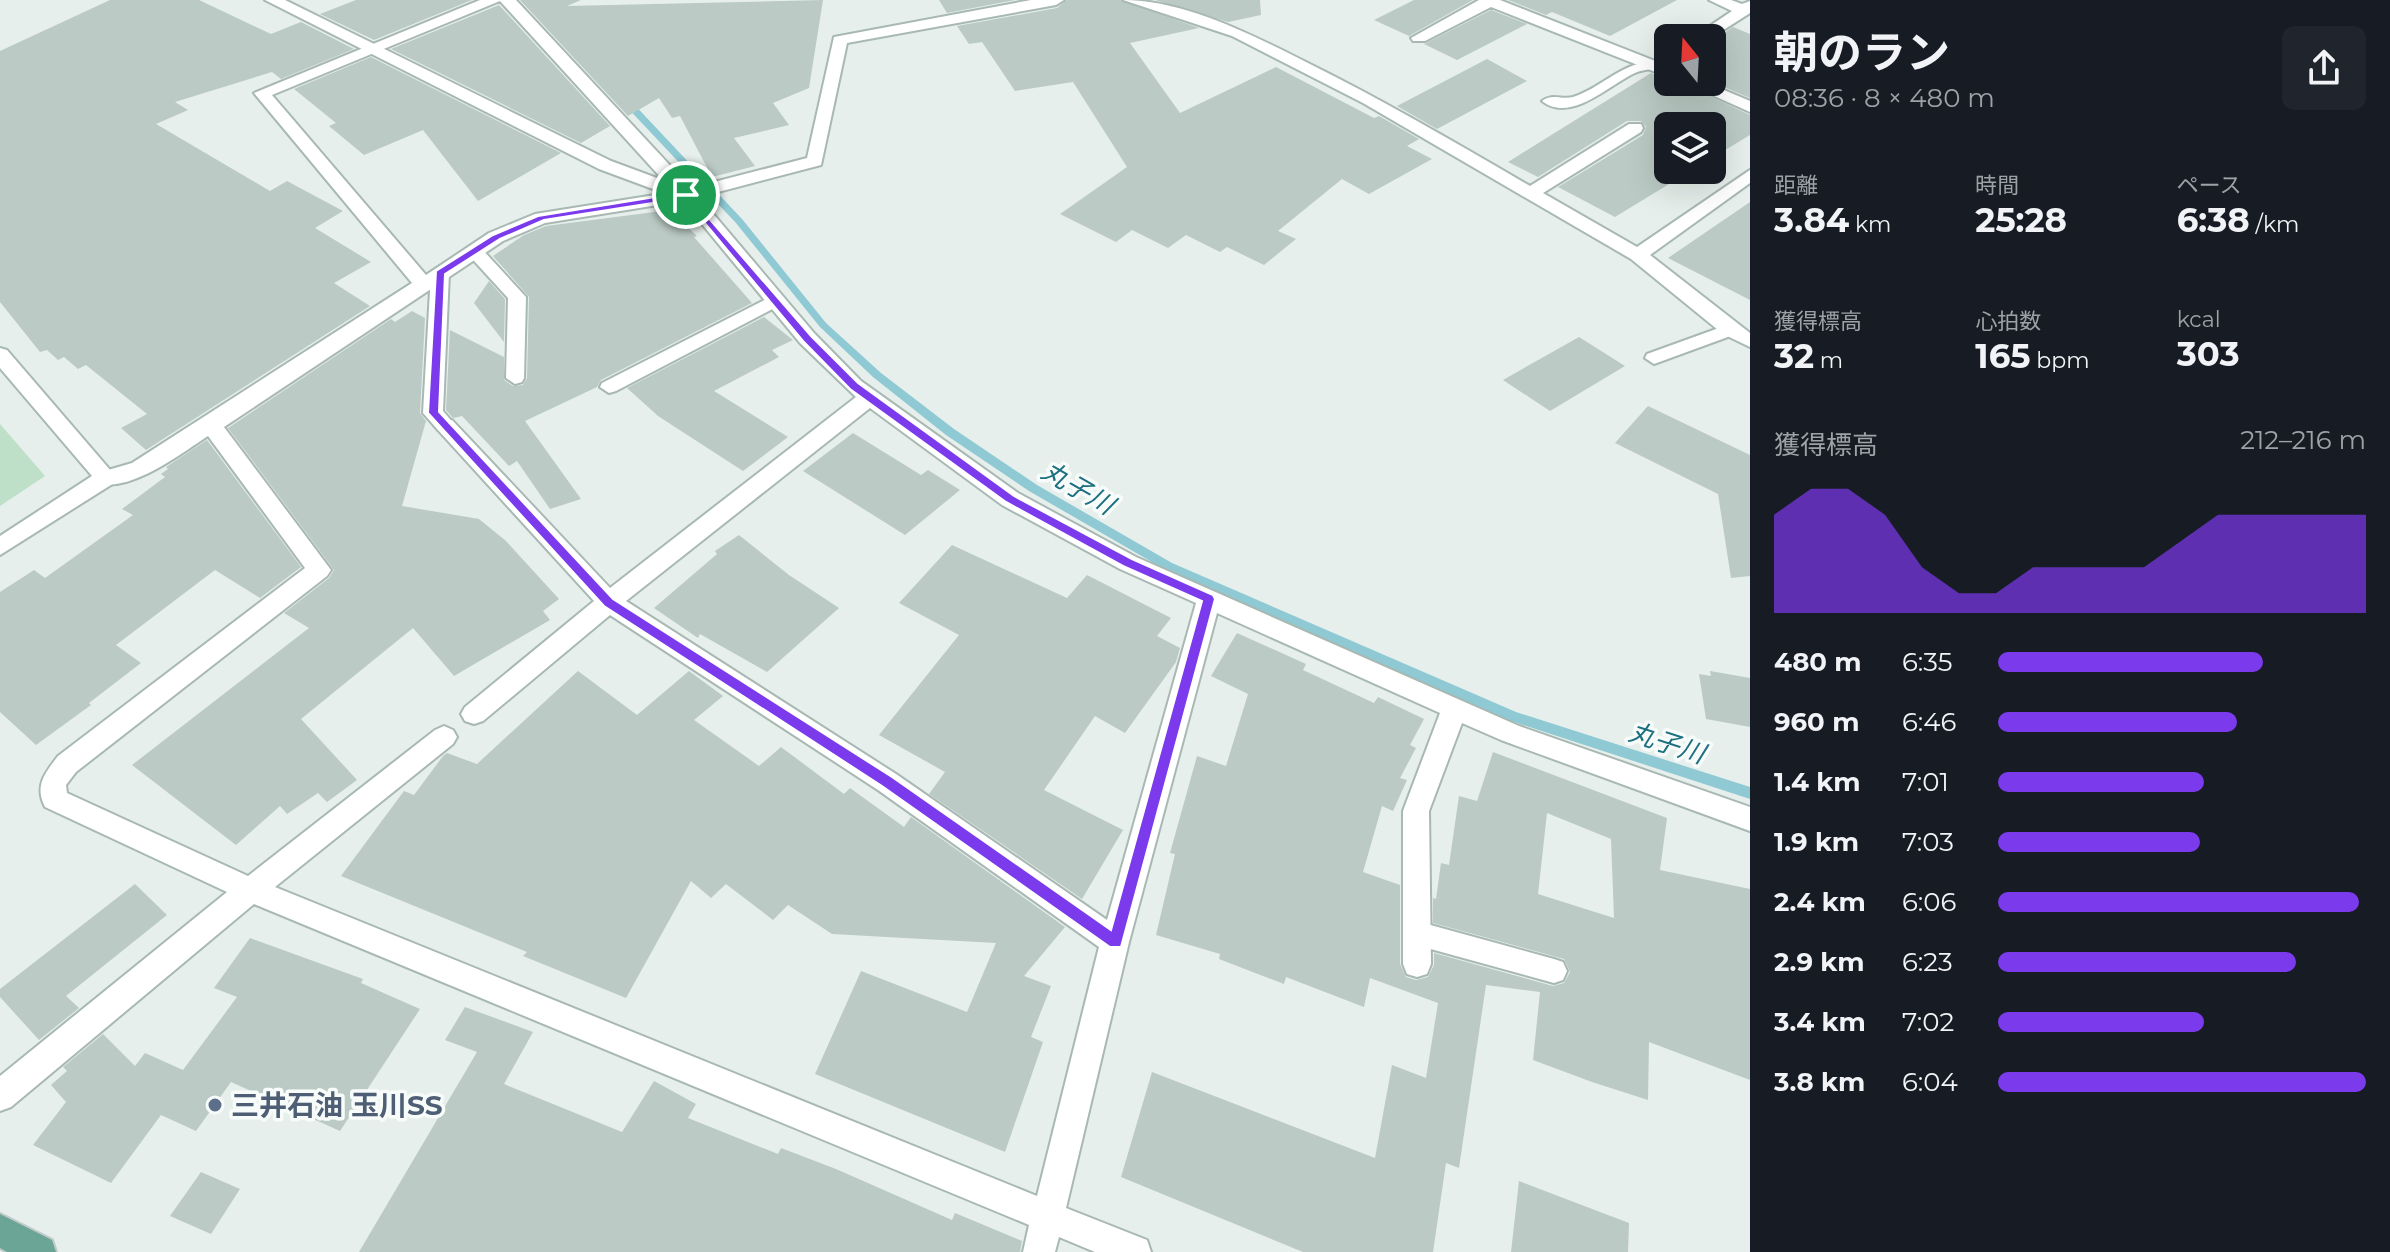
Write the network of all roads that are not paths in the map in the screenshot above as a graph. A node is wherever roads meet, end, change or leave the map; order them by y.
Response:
1 (273, 0) edge
2 (493, 0) edge
3 (507, 0) edge
4 (1056, 0) edge
5 (1131, 0) edge
6 (1717, 0) edge
7 (1488, 1) edge
8 (1747, 8) edge
9 (1722, 24) edge
10 (1419, 38) dead end
11 (369, 48) junction
12 (1654, 63) edge
13 (1649, 65) junction
14 (1654, 67) edge
15 (1724, 96) edge
16 (1550, 101) dead end
17 (1750, 107) edge
18 (1635, 128) dead end
19 (1750, 175) edge
20 (1531, 193) junction
21 (686, 195) junction
22 (474, 251) junction
23 (1638, 255) junction
24 (440, 273) junction
25 (423, 284) junction
26 (776, 300) junction
27 (1730, 330) junction
28 (1750, 341) edge
29 (0, 355) edge
30 (1654, 358) dead end
31 (515, 378) dead end
32 (609, 387) dead end
33 (870, 397) junction
34 (211, 425) junction
35 (445, 425) joint
36 (106, 478) junction
37 (0, 547) edge
38 (1209, 599) junction
39 (609, 602) junction
40 (1454, 709) junction
41 (474, 714) dead end
42 (444, 737) dead end
43 (1750, 819) edge
44 (251, 890) junction
45 (1416, 933) junction
46 (1115, 942) junction
47 (1417, 964) dead end
48 (1554, 971) dead end
49 (0, 1096) edge
50 (1048, 1217) junction
51 (0, 1230) edge
52 (40, 1252) edge
53 (1039, 1252) edge
54 (1135, 1252) edge

1 - 11 street
2 - 11 street
3 - 21 street
4 - 21 street
5 - 20 street
6 - 8 street
7 - 10 street
7 - 13 street
8 - 9 street
11 - 21 street
11 - 25 street
12 - 13 street
13 - 14 street
13 - 16 lane
15 - 17 street
18 - 20 street
19 - 23 street
20 - 23 street
21 - 22 street
21 - 26 street
22 - 24 street
22 - 31 lane
23 - 27 street
24 - 25 street
24 - 35 lane
25 - 34 street
26 - 32 lane
26 - 33 street
27 - 28 street
27 - 30 lane
29 - 36 street
33 - 38 street
33 - 39 street
34 - 36 street
34 - 44 street
35 - 39 street
36 - 37 street
38 - 40 street
38 - 46 street
39 - 41 street
39 - 46 street
40 - 43 street
40 - 45 street
42 - 44 street
44 - 49 street
44 - 50 street
45 - 47 street
45 - 48 lane
46 - 50 street
50 - 53 street
50 - 54 street
51 - 52 main road

